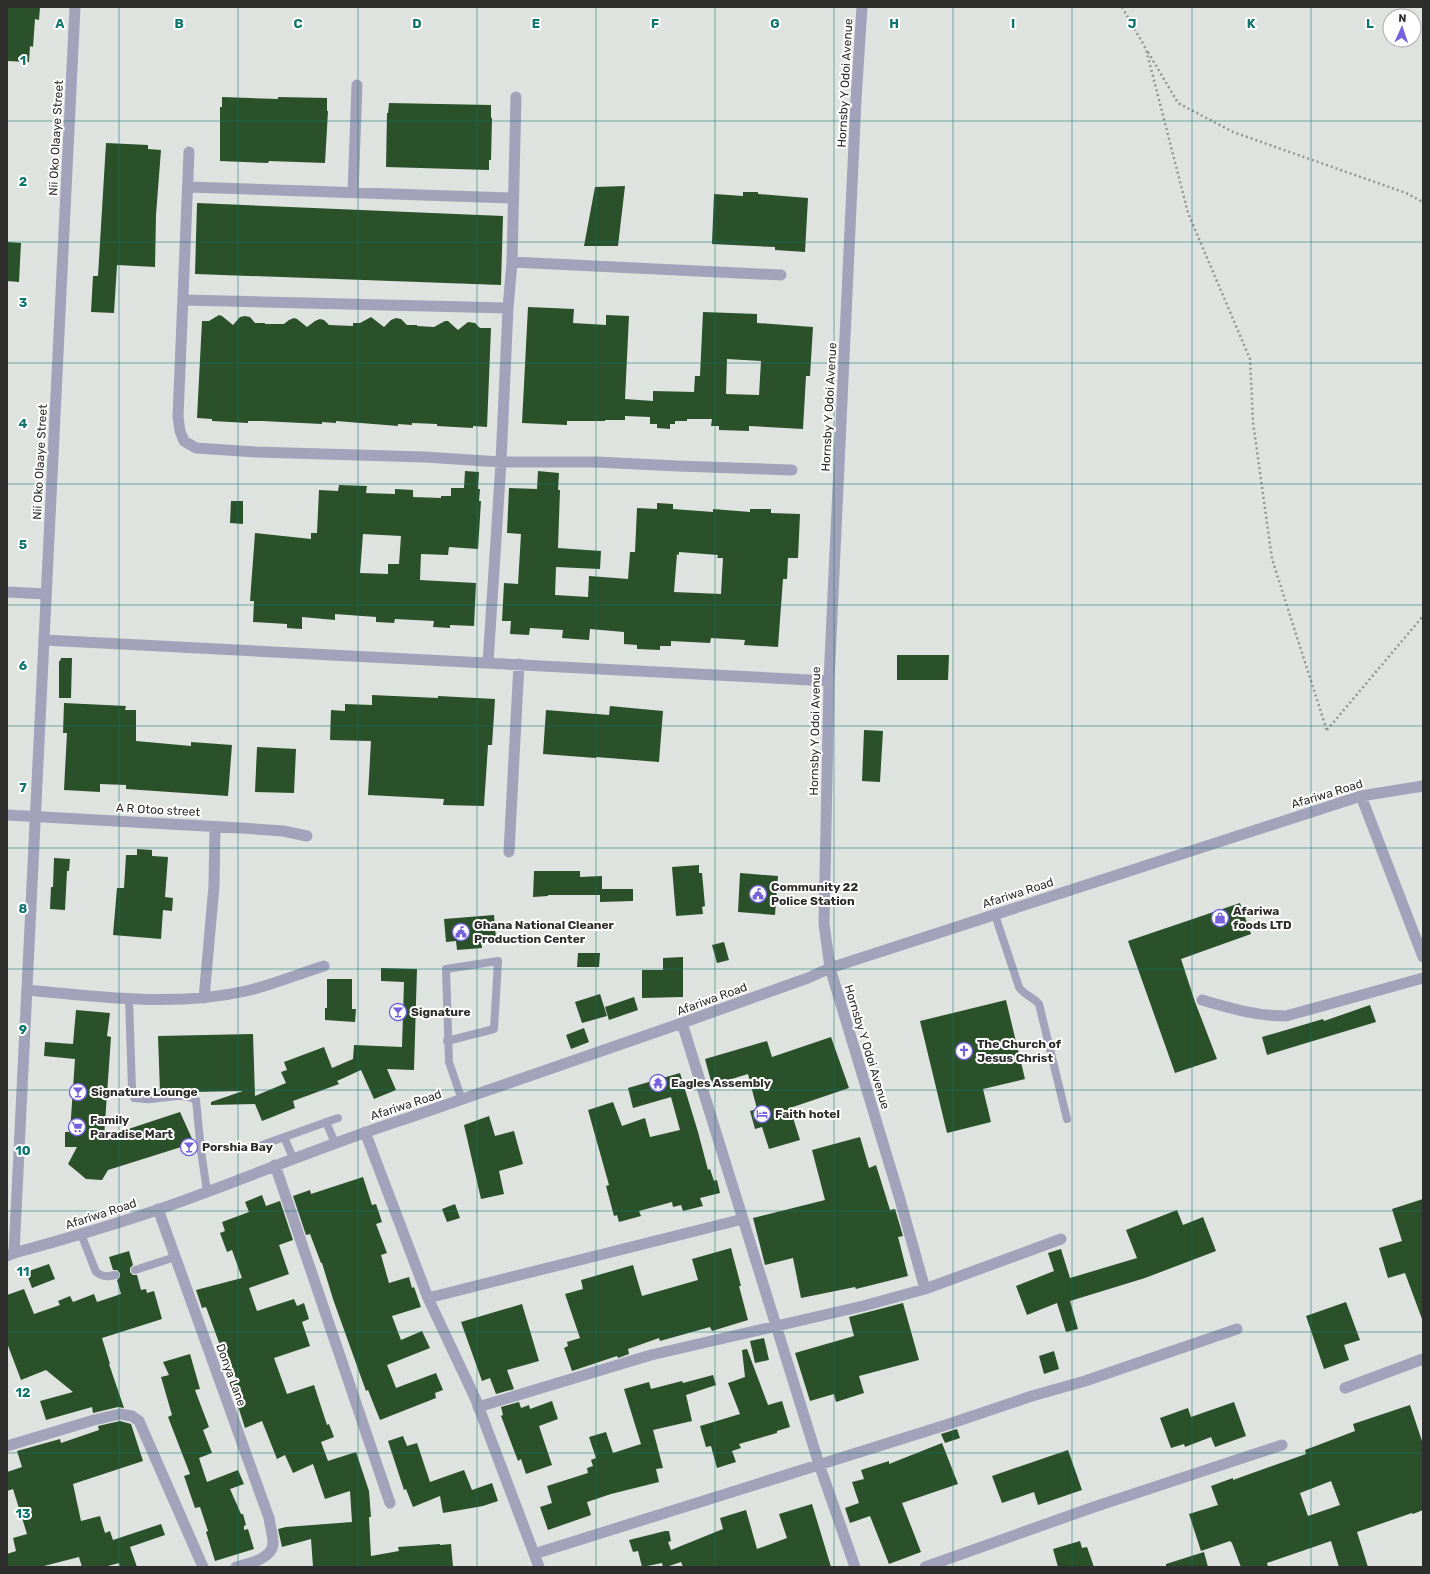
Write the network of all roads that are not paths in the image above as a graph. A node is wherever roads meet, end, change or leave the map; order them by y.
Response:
1 (75, 7) edge
2 (862, 7) edge
3 (357, 85) dead end
4 (516, 97) dead end
5 (189, 152) dead end
6 (188, 187) junction
7 (353, 193) junction
8 (513, 198) junction
9 (512, 262) junction
10 (781, 275) dead end
11 (183, 300) junction
12 (508, 308) junction
13 (501, 462) junction
14 (792, 470) dead end
15 (7, 592) edge
16 (46, 594) junction
17 (44, 640) junction
18 (488, 663) junction
19 (519, 664) junction
20 (829, 681) junction
21 (1423, 786) edge
22 (1361, 796) junction
23 (7, 815) edge
24 (36, 816) junction
25 (215, 827) junction
26 (307, 836) dead end
27 (509, 852) dead end
28 (995, 915) junction
29 (1423, 957) edge
30 (324, 966) dead end
31 (830, 968) junction
32 (1423, 978) edge
33 (27, 990) junction
34 (204, 998) junction
35 (129, 1000) junction
36 (1202, 1000) dead end
37 (682, 1023) junction
38 (447, 1041) junction
39 (462, 1100) junction
40 (338, 1118) dead end
41 (1067, 1119) dead end
42 (326, 1122) junction
43 (364, 1132) junction
44 (284, 1137) junction
45 (335, 1143) junction
46 (262, 1145) dead end
47 (293, 1158) junction
48 (275, 1165) junction
49 (206, 1191) junction
50 (158, 1209) junction
51 (743, 1219) junction
52 (81, 1234) junction
53 (1061, 1239) dead end
54 (11, 1255) edge
55 (175, 1257) junction
56 (135, 1270) dead end
57 (115, 1275) dead end
58 (925, 1289) junction
59 (428, 1298) junction
60 (776, 1326) junction
61 (1237, 1329) dead end
62 (1423, 1359) edge
63 (1345, 1388) dead end
64 (478, 1407) junction
65 (1282, 1445) dead end
66 (7, 1446) edge
67 (819, 1464) junction
68 (390, 1503) dead end
69 (534, 1554) junction
70 (204, 1567) edge
71 (236, 1567) edge
72 (539, 1567) edge
73 (855, 1567) edge
74 (925, 1567) edge

1 - 16 street, Nii Oko Olaaye Street
2 - 20 street, Hornsby Y Odoi Avenue
3 - 7 street
4 - 8 street
5 - 6 street
6 - 7 street
6 - 11 street
7 - 8 street
8 - 9 street
9 - 10 street
9 - 12 street
11 - 12 street
11 - 13 street
12 - 13 street
13 - 14 street
13 - 18 street
15 - 16 street
16 - 17 street, Nii Oko Olaaye Street
17 - 18 street
17 - 24 street, Nii Oko Olaaye Street
18 - 19 street
19 - 20 street
19 - 27 street
20 - 31 street, Hornsby Y Odoi Avenue
21 - 22 street, Afariwa Road
22 - 28 street, Afariwa Road
22 - 29 street
23 - 24 street, A R Otoo street
24 - 25 street, A R Otoo street
24 - 33 street, Nii Oko Olaaye Street
25 - 26 street, A R Otoo street
25 - 34 street
28 - 31 street, Afariwa Road
28 - 41 lane
30 - 34 street
31 - 37 street, Afariwa Road
31 - 58 street, Hornsby Y Odoi Avenue
32 - 36 street
33 - 35 street
33 - 54 street, Nii Oko Olaaye Street
34 - 35 street
35 - 49 lane
37 - 39 street, Afariwa Road
37 - 51 street
38 - 38 lane
38 - 39 lane
39 - 43 street, Afariwa Road
40 - 42 lane
42 - 44 lane
42 - 45 lane
43 - 45 street, Afariwa Road
43 - 59 street
44 - 46 lane
44 - 47 lane
45 - 47 street, Afariwa Road
47 - 48 street, Afariwa Road
48 - 49 street, Afariwa Road
48 - 68 street
49 - 50 street, Afariwa Road
50 - 52 street, Afariwa Road
50 - 55 street, Donya Lane
51 - 59 street
51 - 60 street
52 - 54 street, Afariwa Road
52 - 57 lane
53 - 58 street
55 - 56 lane
55 - 71 street, Donya Lane
58 - 60 street
59 - 64 street
60 - 64 street
60 - 67 street
61 - 67 street
62 - 63 street
64 - 69 street
65 - 74 street
66 - 70 street
67 - 69 street
67 - 73 street
69 - 72 street

